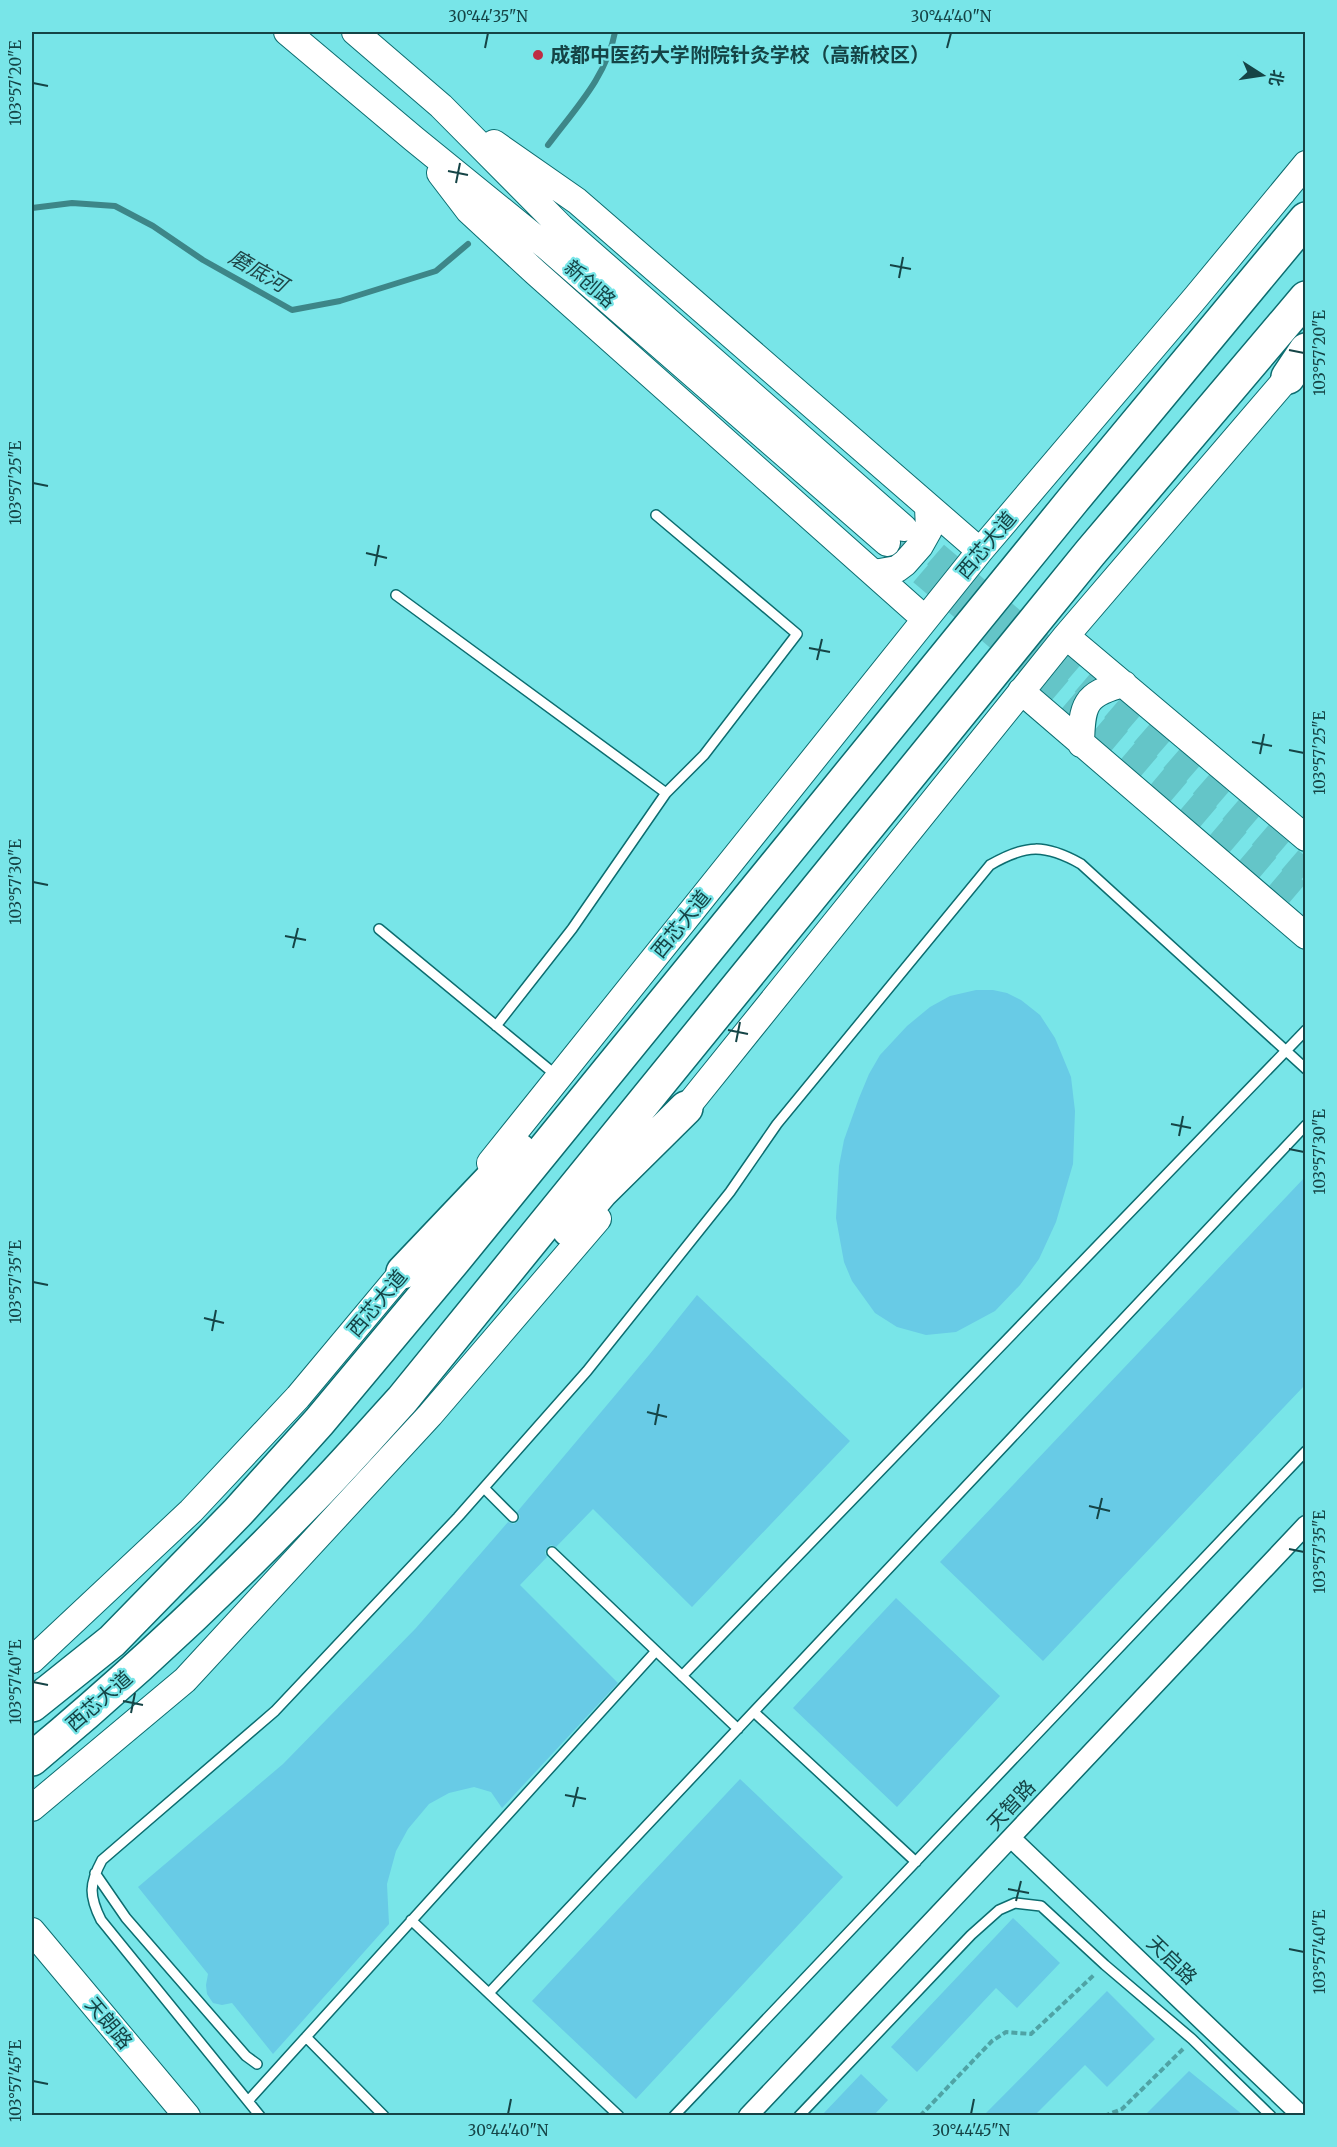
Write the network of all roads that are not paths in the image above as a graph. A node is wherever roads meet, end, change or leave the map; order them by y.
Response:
1 (287, 32) edge
2 (355, 32) edge
3 (441, 106) junction
4 (414, 139) junction
5 (1305, 164) edge
6 (1305, 219) edge
7 (1305, 298) edge
8 (1305, 350) edge
9 (1297, 367) edge
10 (928, 507) junction
11 (656, 515) dead end
12 (980, 551) junction
13 (874, 573) junction
14 (396, 595) dead end
15 (925, 619) junction
16 (1066, 636) junction
17 (1124, 684) junction
18 (1021, 691) junction
19 (1081, 744) junction
20 (666, 793) junction
21 (1305, 838) edge
22 (379, 929) dead end
23 (1302, 930) edge
24 (697, 964) junction
25 (496, 1026) junction
26 (1305, 1030) edge
27 (1285, 1051) junction
28 (1305, 1069) edge
29 (558, 1078) junction
30 (686, 1108) junction
31 (1305, 1125) edge
32 (403, 1272) junction
33 (402, 1400) junction
34 (1305, 1451) edge
35 (484, 1488) junction
36 (513, 1516) dead end
37 (1305, 1525) edge
38 (552, 1552) dead end
39 (656, 1651) junction
40 (32, 1660) edge
41 (682, 1676) junction
42 (32, 1705) edge
43 (754, 1712) junction
44 (738, 1729) junction
45 (32, 1759) edge
46 (32, 1808) edge
47 (1011, 1838) junction
48 (916, 1862) junction
49 (96, 1873) junction
50 (411, 1920) junction
51 (32, 1931) edge
52 (489, 1992) junction
53 (306, 2037) junction
54 (257, 2064) dead end
55 (248, 2101) junction
56 (187, 2115) edge
57 (260, 2115) edge
58 (384, 2115) edge
59 (619, 2115) edge
60 (674, 2115) edge
61 (748, 2115) edge
62 (799, 2115) edge
63 (1271, 2115) edge
64 (1302, 2115) edge

1 - 4 main road, 新创路
2 - 3 main road, 新创路
3 - 4 main road, 新创路
3 - 10 main road
4 - 13 main road
5 - 12 main road, 西芯大道
6 - 24 highway, 西芯大道
7 - 33 highway, 西芯大道
8 - 9 highway
9 - 16 main road, 西芯大道
10 - 12 main road
10 - 13 main road
11 - 20 lane
12 - 15 main road, 西芯大道
13 - 15 main road
14 - 20 lane
15 - 29 main road, 西芯大道
16 - 17 main road
16 - 18 main road, 西芯大道
17 - 19 main road
17 - 21 main road
18 - 19 main road
18 - 30 main road, 西芯大道
19 - 23 main road
20 - 25 lane
22 - 25 lane
24 - 32 highway
24 - 42 highway, 西芯大道
25 - 29 lane
26 - 27 lane
27 - 28 lane
27 - 35 lane
27 - 41 lane
29 - 32 main road, 西芯大道
30 - 33 highway
30 - 46 main road, 西芯大道
31 - 43 lane
32 - 40 main road, 西芯大道
33 - 45 highway, 西芯大道
34 - 48 lane
35 - 36 lane
35 - 49 lane
37 - 47 street, 天智路
38 - 39 lane
39 - 41 lane
39 - 50 lane
41 - 44 lane
43 - 44 lane
43 - 48 lane
44 - 52 lane
47 - 61 street, 天智路
47 - 64 street, 天启路
48 - 60 lane
49 - 54 lane
49 - 55 lane
50 - 52 lane
50 - 53 lane
51 - 56 main road, 天朗路
52 - 59 lane
53 - 55 lane
53 - 58 lane
55 - 57 lane
62 - 63 lane

